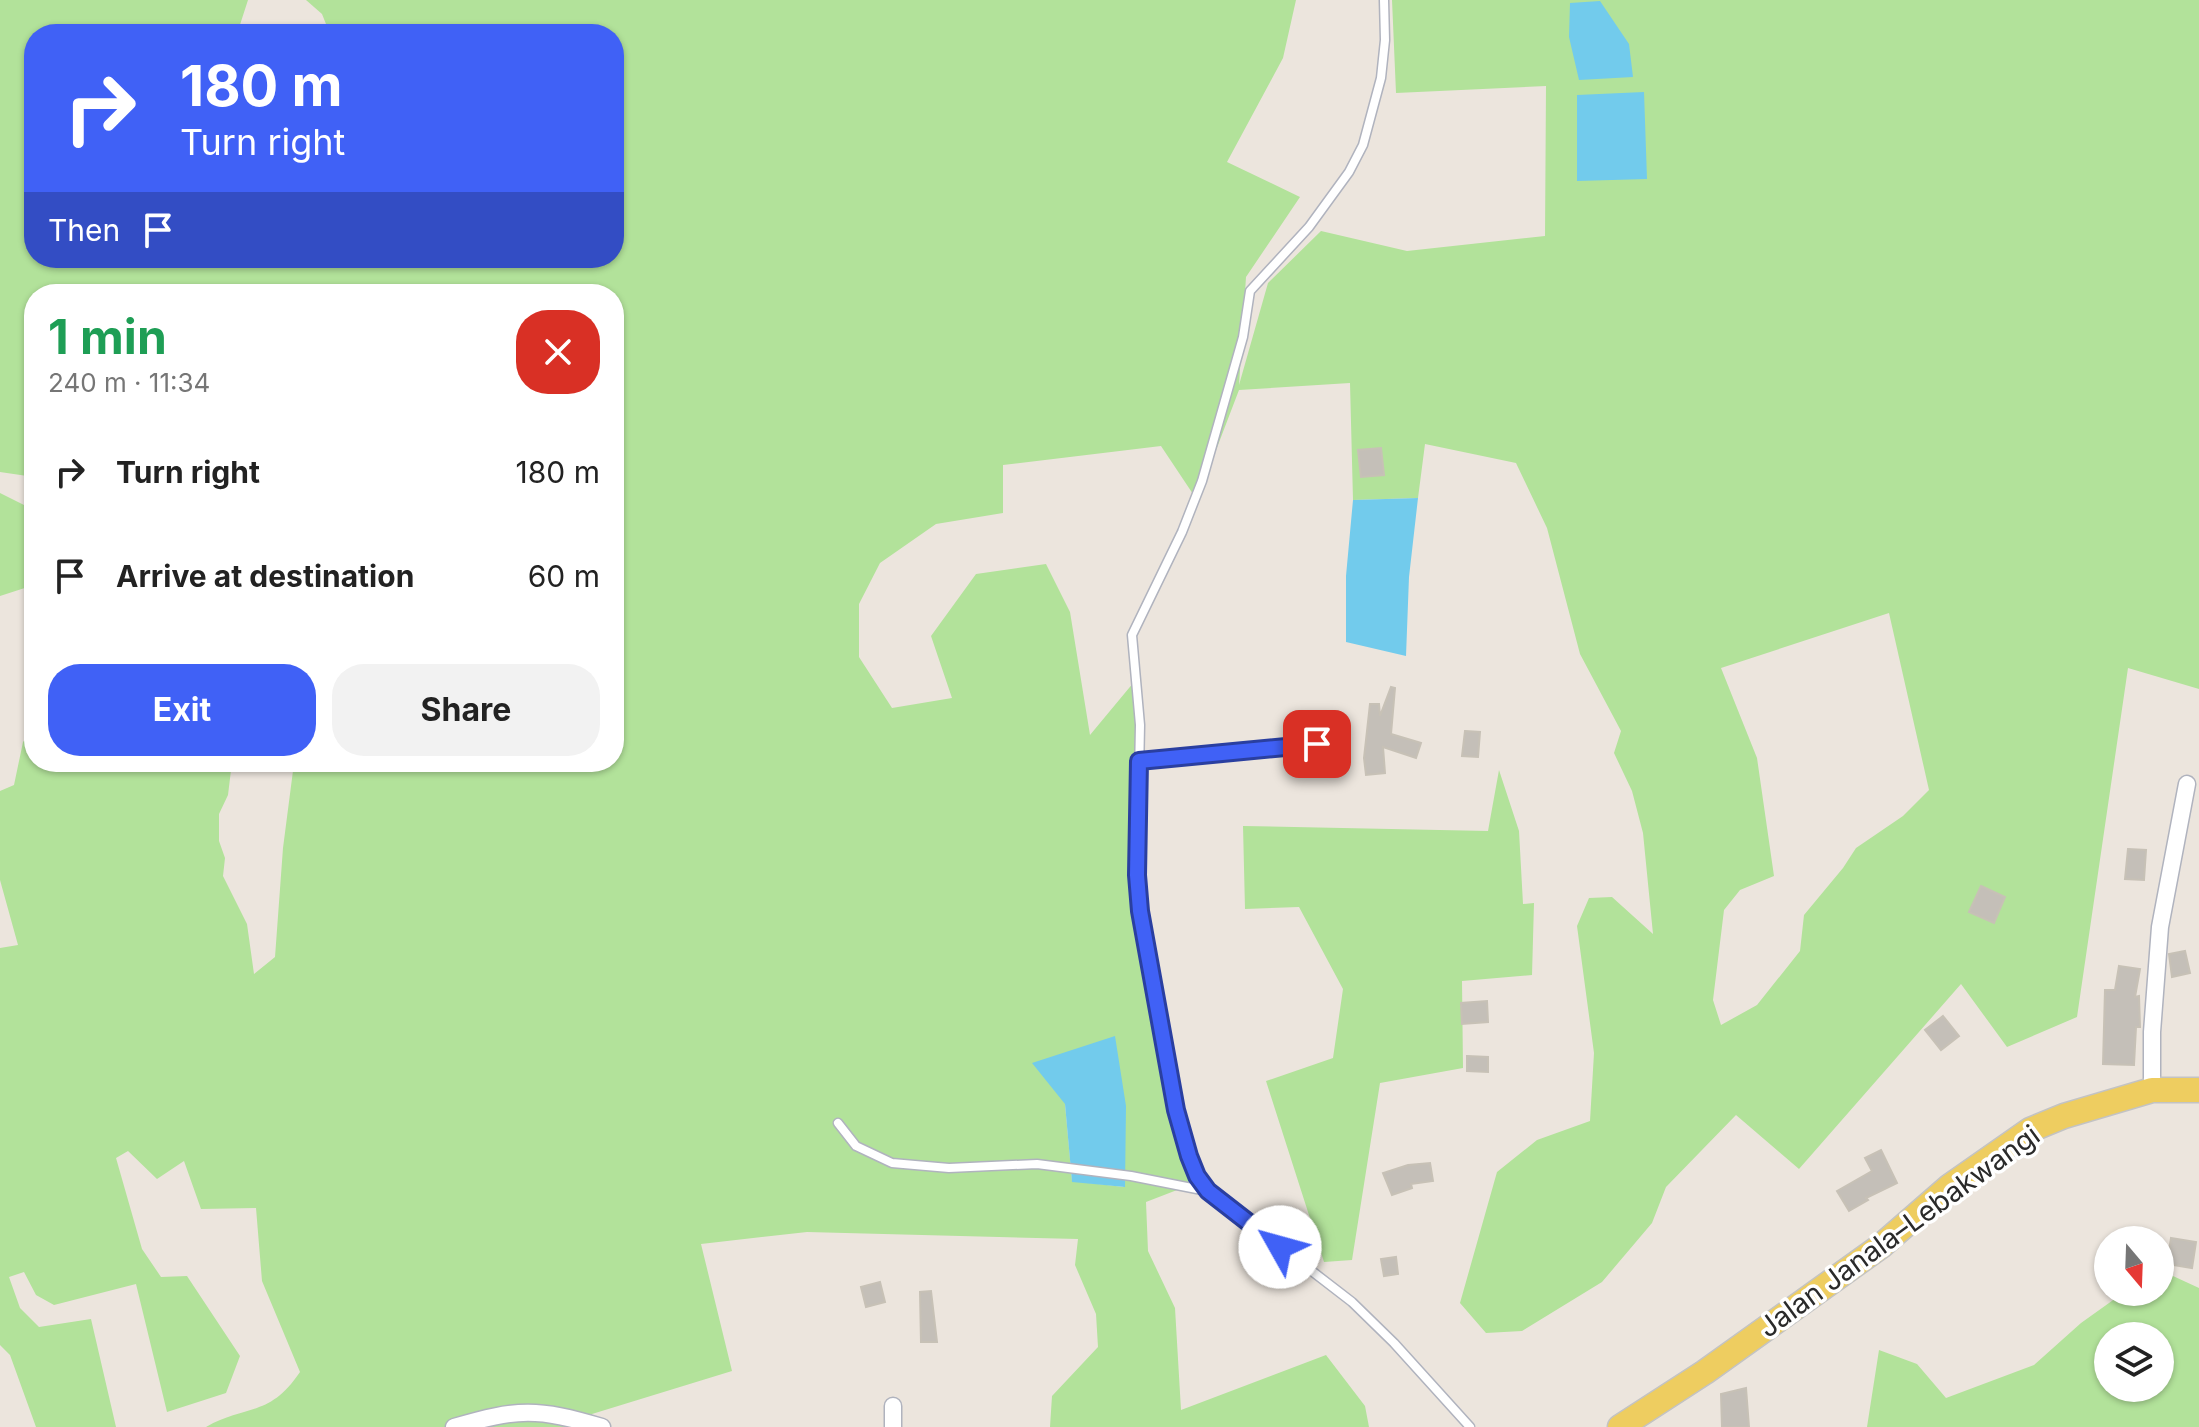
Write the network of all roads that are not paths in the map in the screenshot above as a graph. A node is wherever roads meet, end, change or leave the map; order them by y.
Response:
1 (1384, 0) edge
2 (1317, 744) dead end
3 (1139, 761) junction
4 (2187, 784) dead end
5 (2152, 1090) junction
6 (2199, 1090) edge
7 (838, 1123) dead end
8 (1208, 1191) junction
9 (893, 1406) dead end
10 (454, 1427) edge
11 (602, 1427) edge
12 (893, 1427) edge
13 (1470, 1427) edge
14 (1620, 1427) edge

1 - 3 lane
2 - 3 lane
3 - 8 lane
4 - 5 street
5 - 6 main road, Jalan Janala–Lebakwangi
5 - 14 main road, Jalan Janala–Lebakwangi
7 - 8 lane
8 - 13 lane
9 - 12 street
10 - 11 street

